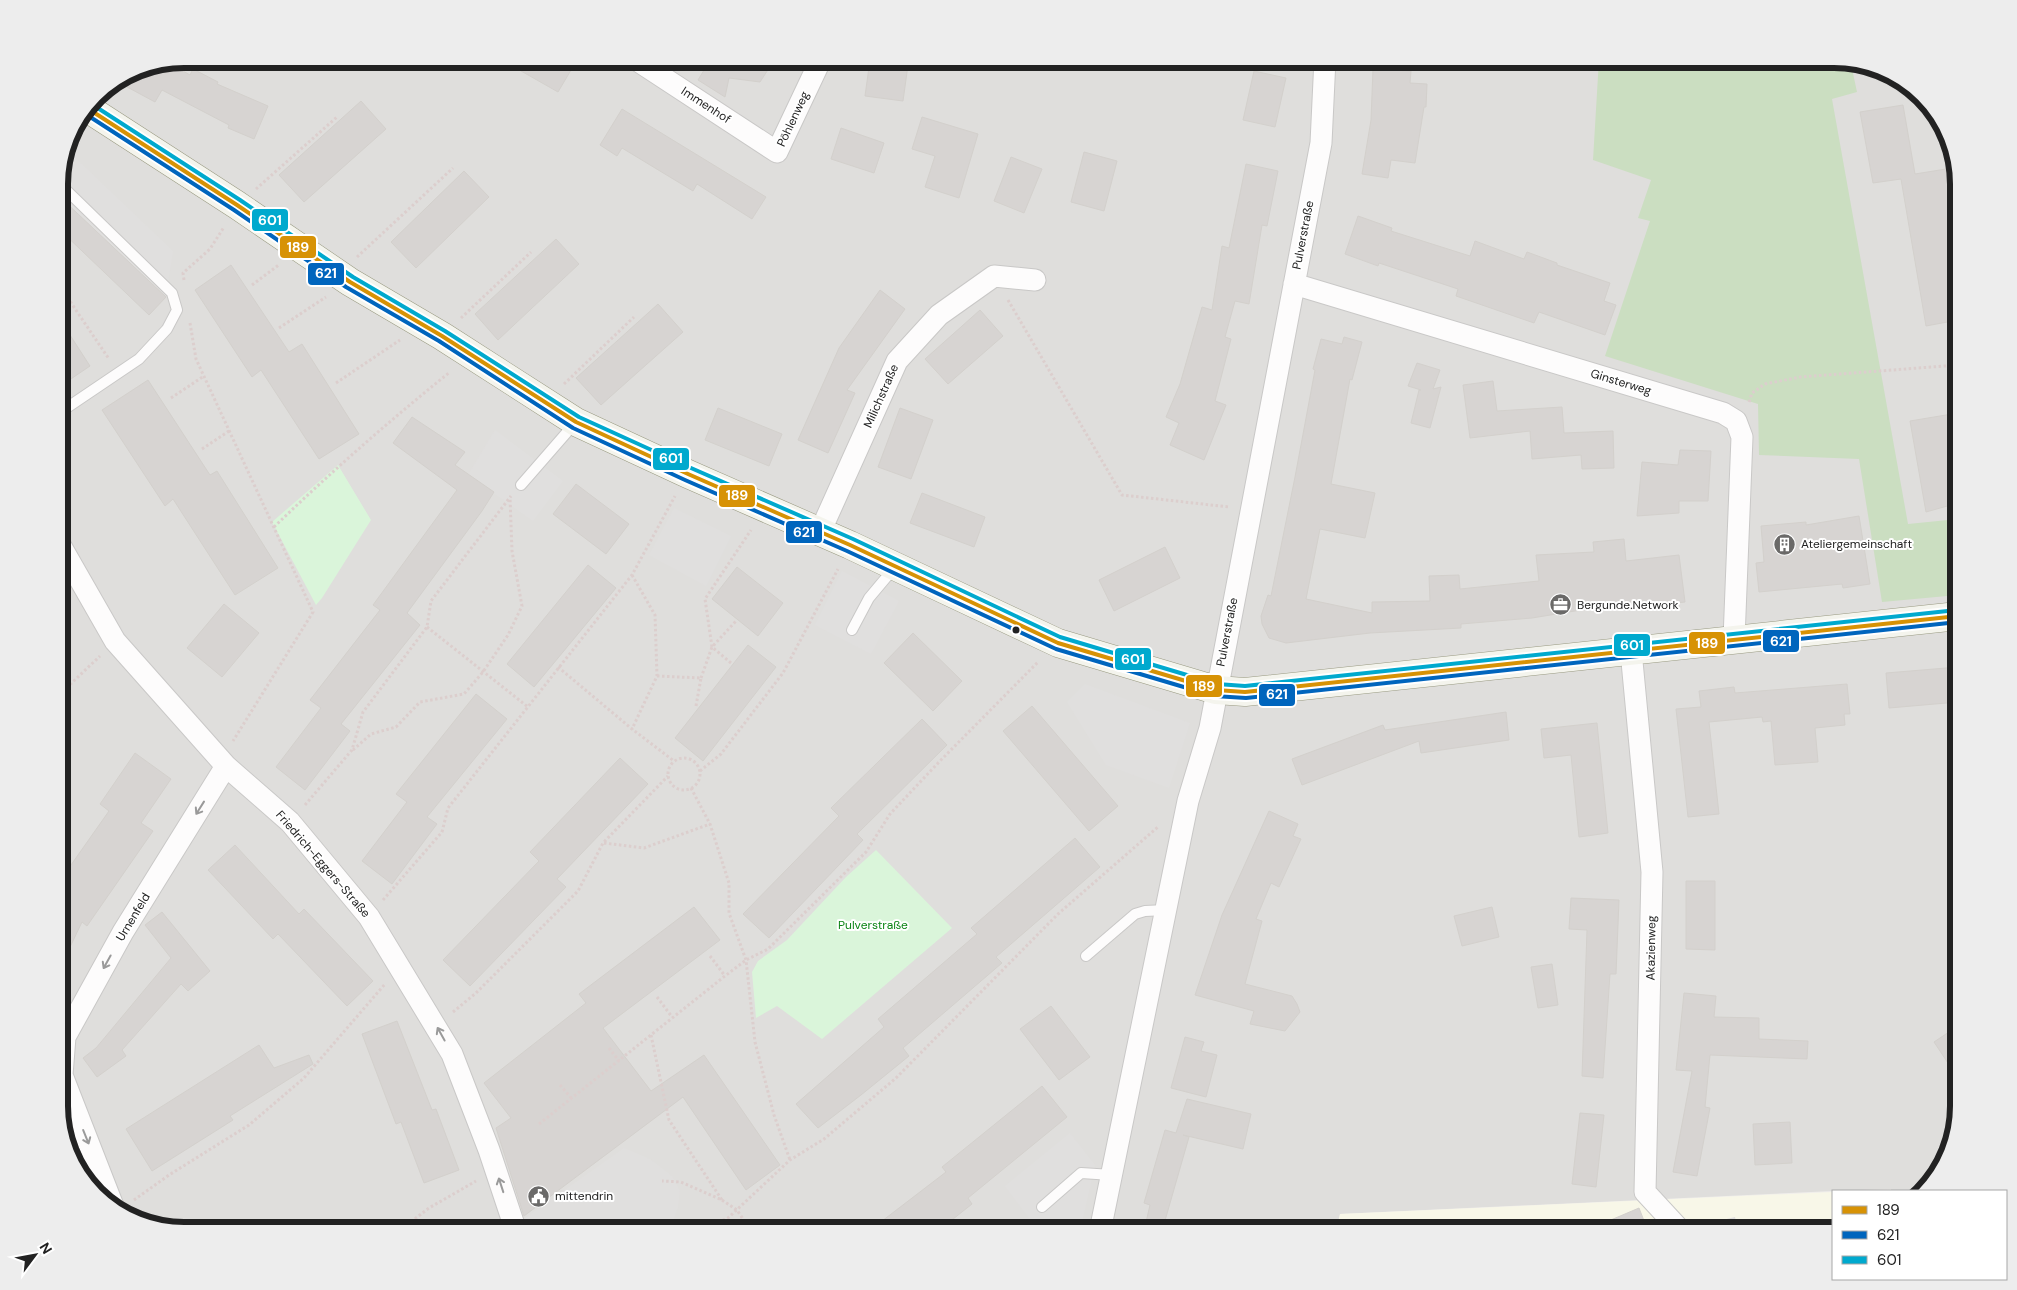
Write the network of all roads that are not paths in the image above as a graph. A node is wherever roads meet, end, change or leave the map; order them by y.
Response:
1 (649, 68) edge
2 (817, 68) edge
3 (1325, 68) edge
4 (93, 112) edge
5 (777, 152) joint
6 (68, 193) edge
7 (1035, 280) dead end
8 (1294, 284) junction
9 (68, 407) edge
10 (576, 422) junction
11 (521, 485) dead end
12 (820, 532) junction
13 (68, 559) edge
14 (896, 567) junction
15 (1950, 617) edge
16 (852, 630) dead end
17 (1734, 639) junction
18 (1631, 650) junction
19 (1216, 690) junction
20 (224, 763) junction
21 (1166, 910) junction
22 (1086, 956) dead end
23 (68, 1026) edge
24 (68, 1088) edge
25 (1112, 1175) junction
26 (124, 1206) edge
27 (1042, 1207) dead end
28 (513, 1222) edge
29 (1102, 1222) edge
30 (1673, 1222) edge

1 - 5 street, Immenhof
2 - 5 street, Pöhlenweg
3 - 8 street, Pulverstraße
4 - 10 street
6 - 9 lane
7 - 12 street, Milichstraße
8 - 17 street, Ginsterweg
8 - 19 street, Pulverstraße
10 - 11 lane
10 - 12 street
12 - 14 street
13 - 20 street, Friedrich-Eggers-Straße
14 - 16 lane
14 - 19 street
15 - 17 street
17 - 18 street
18 - 19 street
18 - 30 street, Akazienweg
19 - 21 street, Pulverstraße
20 -> 23 street, Urnenfeld
28 -> 20 street, Friedrich-Eggers-Straße
21 - 22 lane
21 - 25 street, Pulverstraße
24 -> 26 street, Urnenfeld
25 - 27 lane
25 - 29 street, Pulverstraße

